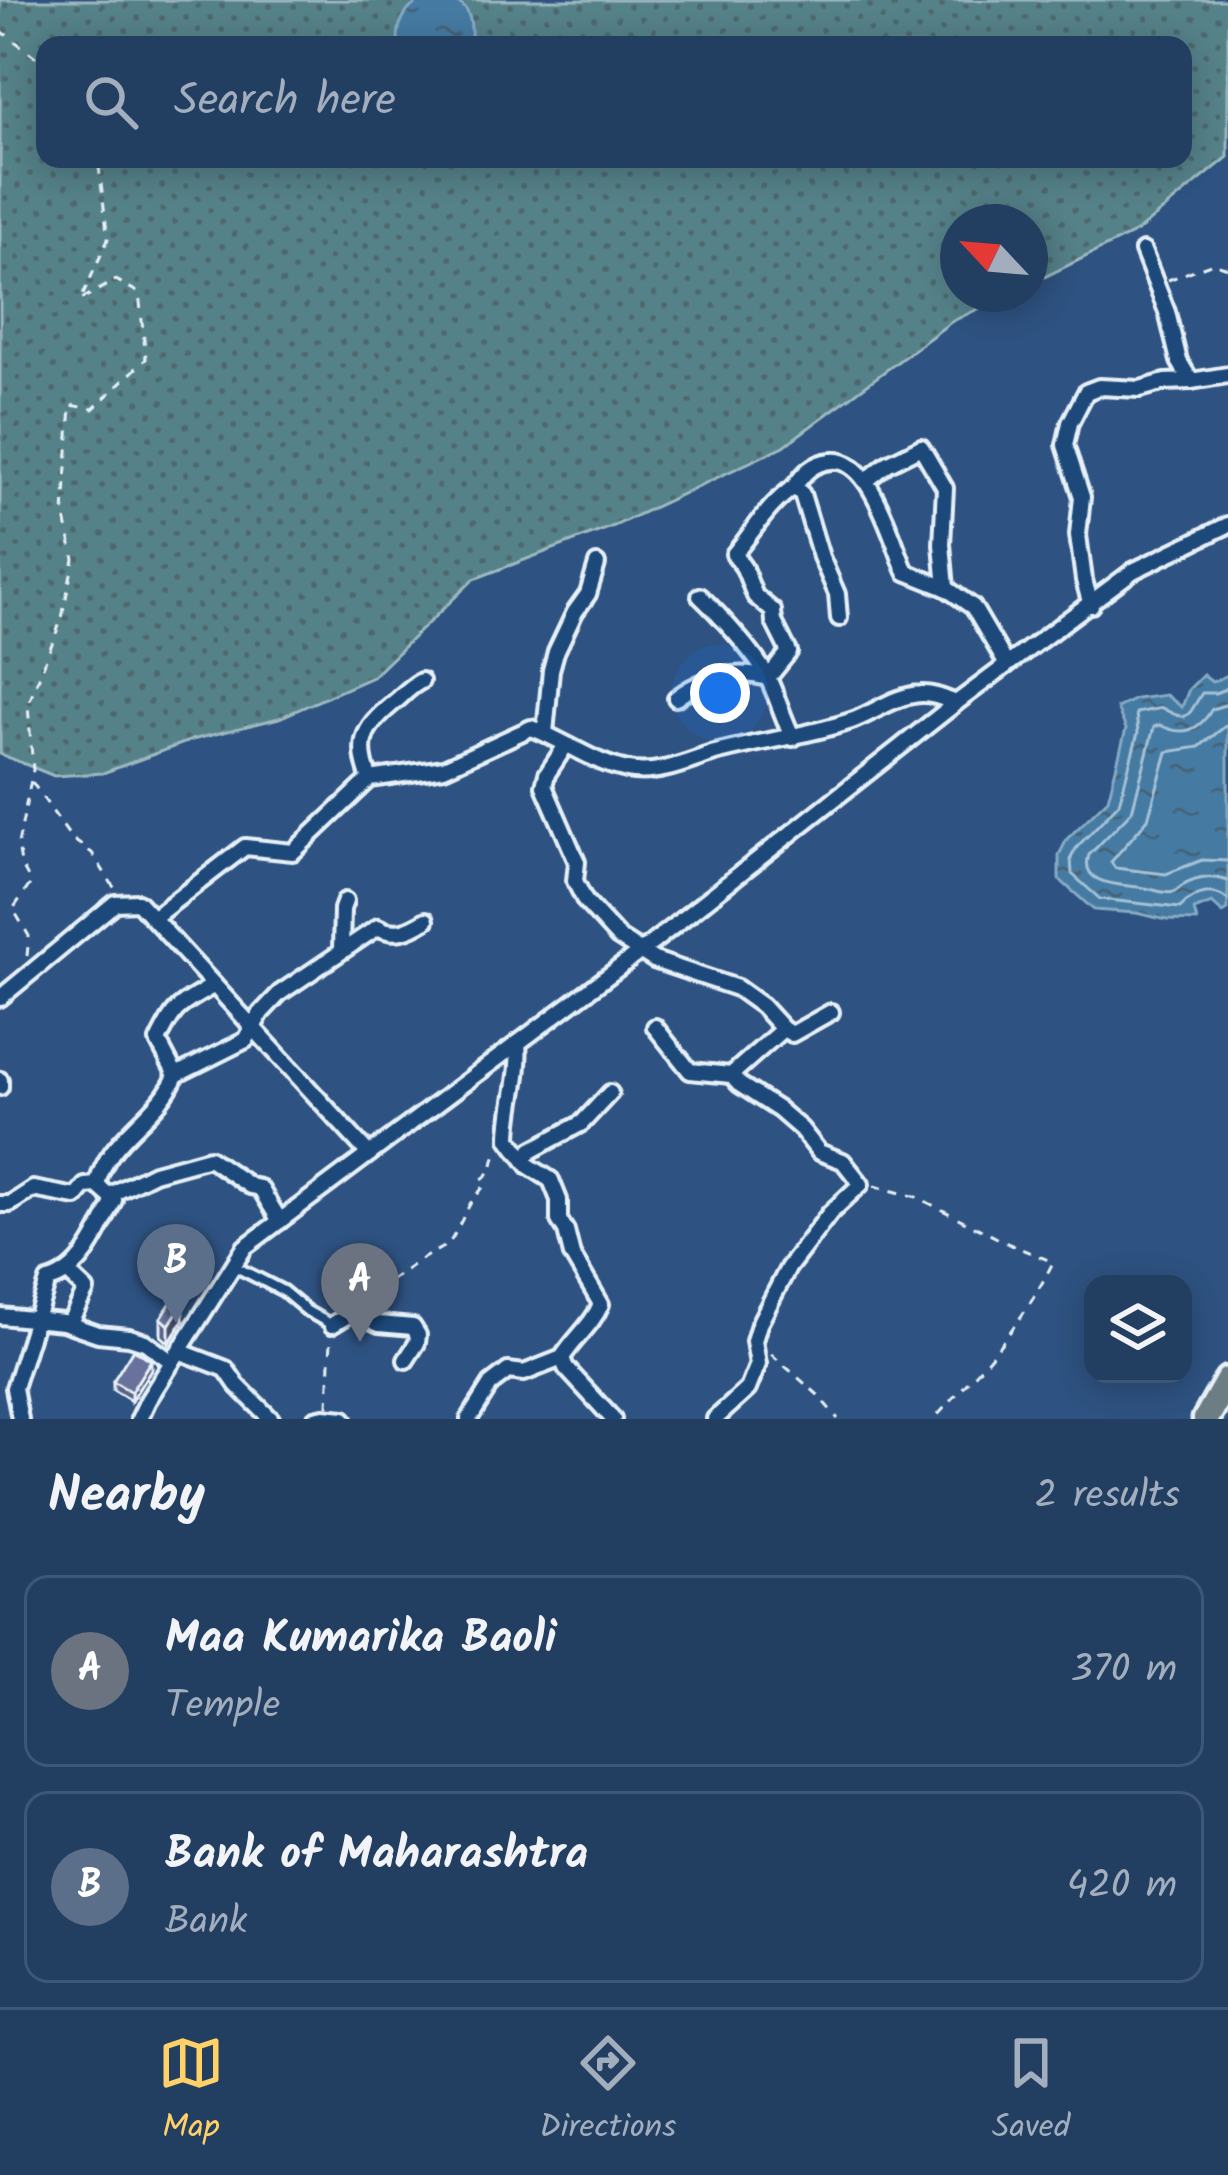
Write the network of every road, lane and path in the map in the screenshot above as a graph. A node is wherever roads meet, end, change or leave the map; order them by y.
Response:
1 (0, 30) edge
2 (36, 57) edge
3 (99, 168) edge
4 (1143, 251) dead end
5 (1228, 268) edge
6 (1156, 285) junction
7 (1228, 375) edge
8 (1191, 381) junction
9 (866, 481) junction
10 (794, 487) junction
11 (1228, 525) edge
12 (597, 564) dead end
13 (946, 588) junction
14 (700, 596) dead end
15 (1091, 605) junction
16 (839, 618) dead end
17 (1007, 665) junction
18 (768, 678) junction
19 (421, 681) dead end
20 (676, 698) dead end
21 (956, 703) junction
22 (545, 733) junction
23 (793, 738) junction
24 (566, 745) junction
25 (370, 778) junction
26 (31, 780) junction
27 (345, 901) dead end
28 (122, 903) junction
29 (154, 917) junction
30 (426, 920) dead end
31 (341, 950) junction
32 (640, 952) junction
33 (30, 974) junction
34 (214, 985) junction
35 (0, 998) edge
36 (831, 1012) dead end
37 (655, 1027) dead end
38 (252, 1028) junction
39 (783, 1029) junction
40 (518, 1043) junction
41 (176, 1075) junction
42 (731, 1075) junction
43 (610, 1093) dead end
44 (509, 1139) junction
45 (369, 1154) junction
46 (524, 1159) junction
47 (861, 1184) junction
48 (103, 1190) junction
49 (0, 1204) edge
50 (280, 1221) junction
51 (233, 1266) junction
52 (68, 1273) junction
53 (352, 1312) junction
54 (0, 1316) edge
55 (38, 1318) junction
56 (69, 1324) junction
57 (332, 1325) junction
58 (756, 1349) junction
59 (176, 1356) junction
60 (562, 1358) junction
61 (406, 1360) dead end
62 (1228, 1380) edge
63 (320, 1418) edge
64 (20, 1419) edge
65 (139, 1419) edge
66 (271, 1419) edge
67 (344, 1419) edge
68 (469, 1419) edge
69 (613, 1419) edge
70 (715, 1419) edge
71 (838, 1419) edge
72 (934, 1419) edge
73 (1206, 1419) edge

1 - 2 path
3 - 26 path
4 - 6 street
5 - 6 path
6 - 8 street
7 - 8 street
8 - 15 street
9 - 10 street
9 - 13 street
9 - 13 street
10 - 16 street
10 - 18 street
11 - 15 street
12 - 22 street
13 - 17 street
14 - 18 street
15 - 17 street
17 - 21 street
18 - 20 street
18 - 23 street
19 - 25 street
21 - 23 street
21 - 32 street
22 - 24 street
22 - 25 street
23 - 24 street
24 - 32 street
25 - 29 street
26 - 28 path
26 - 33 path
27 - 31 street
28 - 29 street
28 - 33 street
29 - 34 street
30 - 31 street
31 - 38 street
32 - 39 street
32 - 40 street
33 - 35 street
34 - 38 street
34 - 41 street
36 - 39 street
37 - 42 street
38 - 41 street
38 - 45 street
39 - 42 street
40 - 44 street
40 - 45 street
41 - 48 street
42 - 47 street
43 - 46 street
44 - 46 street
44 - 53 path
45 - 50 street
46 - 60 street
47 - 58 street
47 - 72 path
48 - 49 street
48 - 50 street
48 - 52 street
50 - 51 street
51 - 57 lane
51 - 59 street
52 - 55 street
52 - 56 street
53 - 57 street
53 - 61 street
54 - 55 street
55 - 56 street
55 - 64 street
56 - 59 street
57 - 63 path
58 - 70 street
58 - 71 path
59 - 65 street
59 - 66 street
60 - 68 street
60 - 69 street
62 - 73 highway
63 - 67 street

